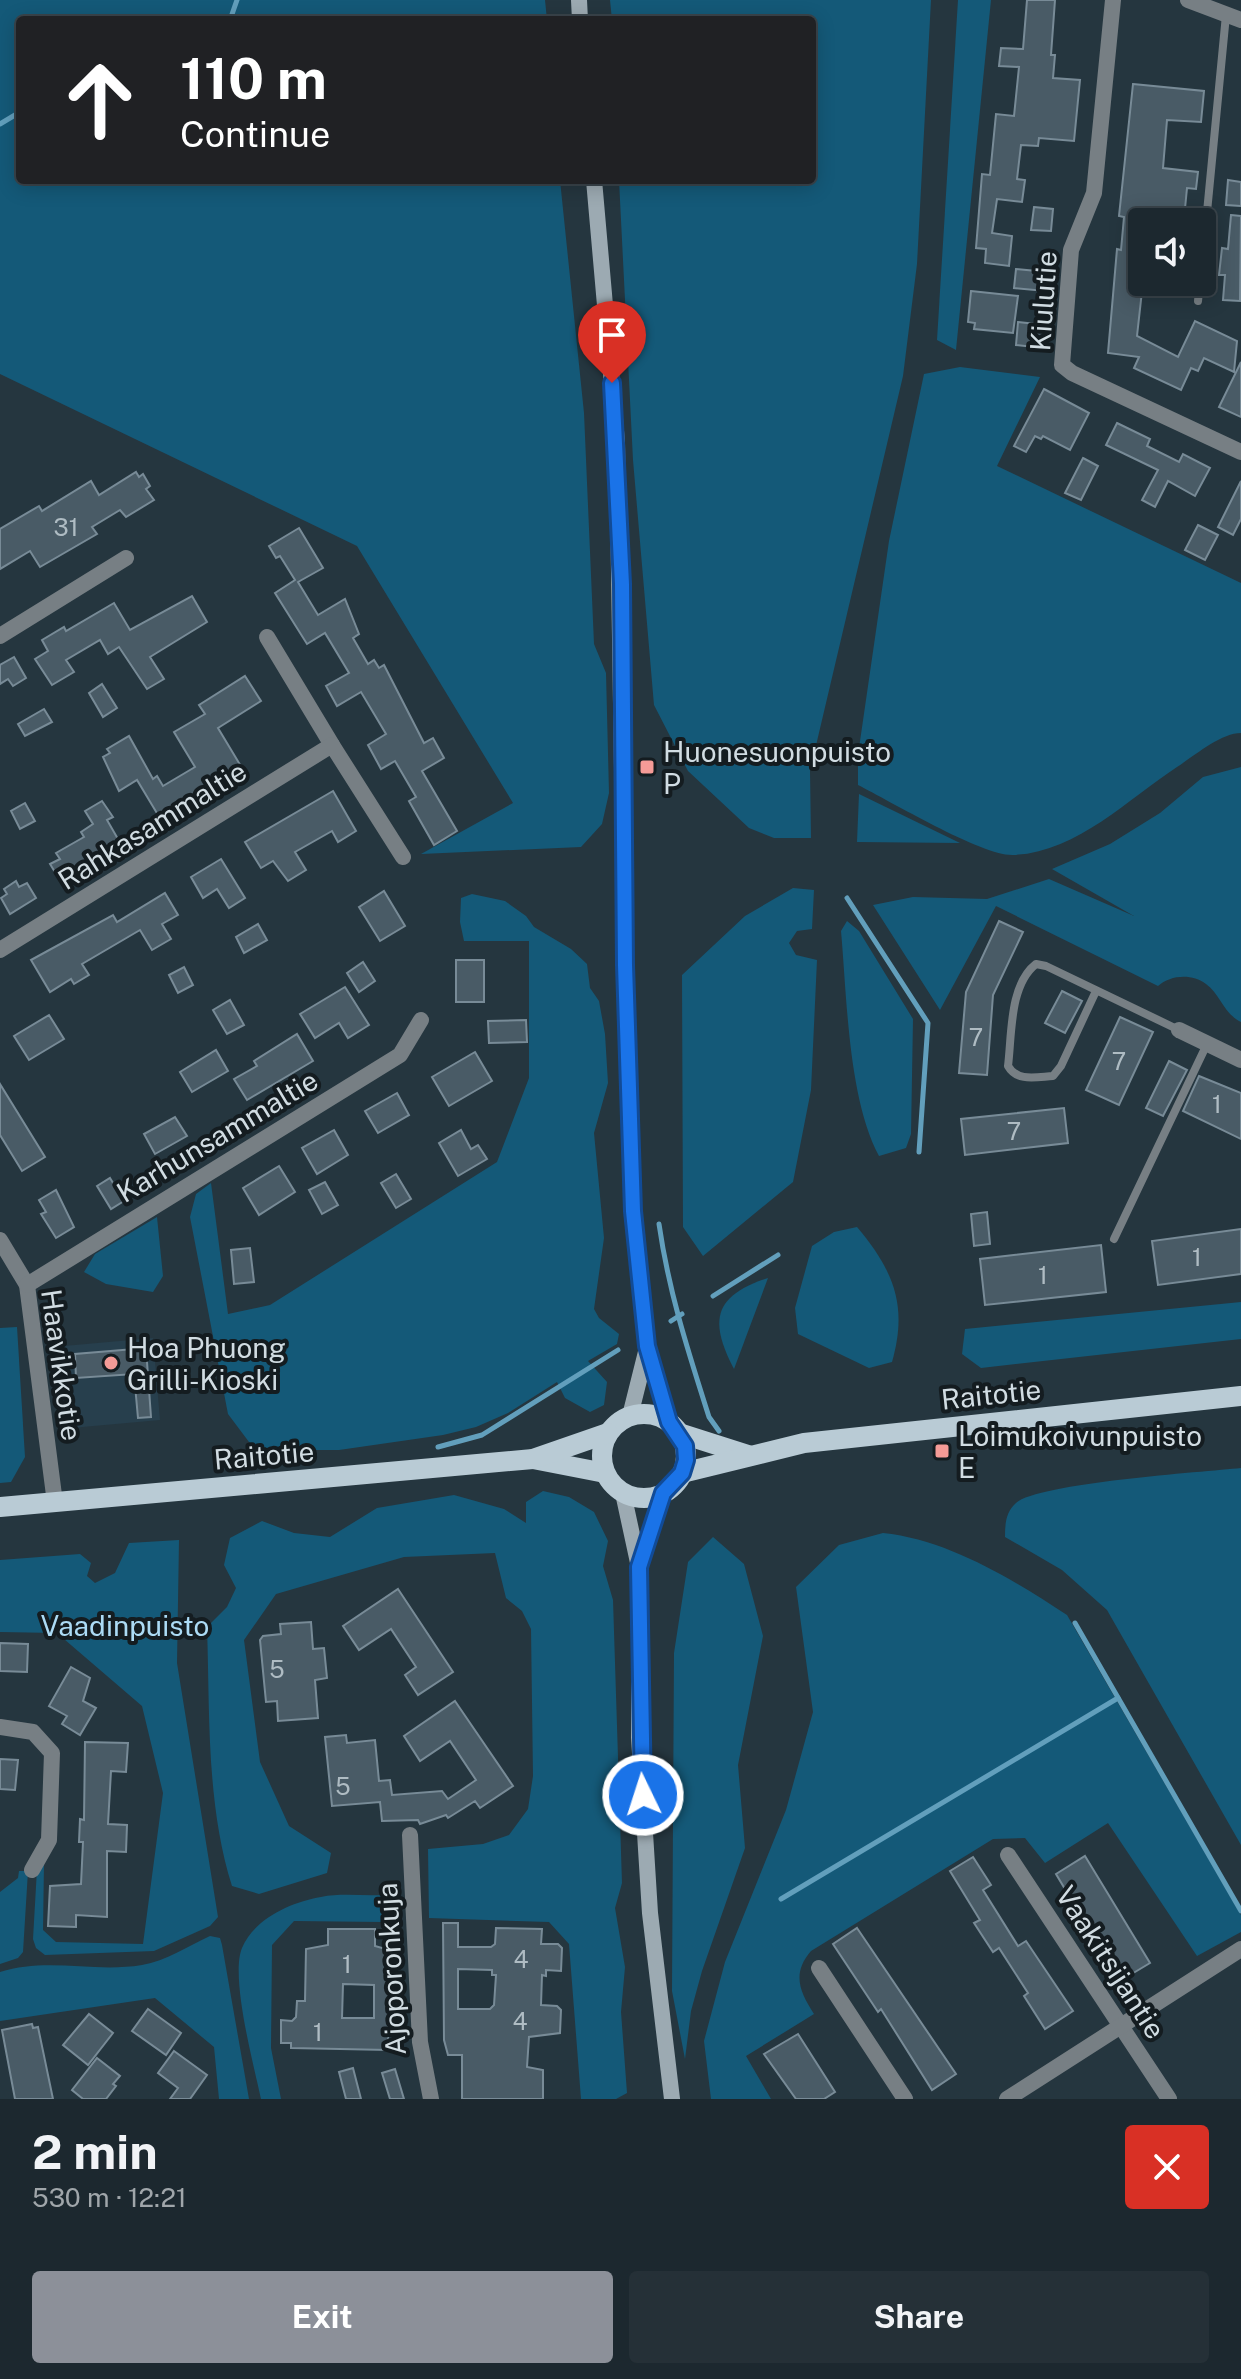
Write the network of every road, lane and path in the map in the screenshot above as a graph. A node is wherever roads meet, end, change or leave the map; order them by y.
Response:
1 (1113, 0) edge
2 (1188, 0) edge
3 (1233, 17) edge
4 (594, 184) edge
5 (1209, 208) edge
6 (1199, 296) edge
7 (1198, 301) dead end
8 (1241, 452) edge
9 (126, 558) dead end
10 (0, 636) edge
11 (267, 637) dead end
12 (332, 745) junction
13 (403, 857) dead end
14 (0, 950) edge
15 (1096, 991) junction
16 (421, 1020) dead end
17 (1179, 1030) joint
18 (1207, 1044) junction
19 (1241, 1060) edge
20 (1114, 1239) dead end
21 (0, 1240) edge
22 (27, 1285) junction
23 (647, 1346) junction
24 (1241, 1396) edge
25 (630, 1416) junction
26 (674, 1428) junction
27 (608, 1433) junction
28 (748, 1455) junction
29 (533, 1459) junction
30 (605, 1473) junction
31 (682, 1473) junction
32 (623, 1493) junction
33 (663, 1493) junction
34 (55, 1503) junction
35 (0, 1507) edge
36 (639, 1567) junction
37 (0, 1727) edge
38 (410, 1835) dead end
39 (1008, 1855) dead end
40 (32, 1870) dead end
41 (1241, 1949) edge
42 (819, 1968) dead end
43 (1121, 2026) junction
44 (431, 2099) edge
45 (672, 2099) edge
46 (905, 2099) edge
47 (1007, 2099) edge
48 (1169, 2099) edge

1 - 8 street, Kiulutie
2 - 3 street
3 - 5 lane
4 - 23 street
6 - 7 lane
9 - 10 street
11 - 12 street
12 - 13 street
12 - 14 street, Rahkasammaltie
15 - 15 lane
15 - 17 lane
16 - 22 street, Karhunsammaltie
17 - 18 street
18 - 19 street
18 - 20 lane
21 - 22 street, Haavikkotie
22 - 34 street, Haavikkotie
23 - 25 street
23 - 26 street
24 - 28 main road, Raitotie
25 - 26 main road
25 - 27 main road
26 - 28 main road, Raitotie
26 - 31 main road
27 - 29 main road, Raitotie
27 - 30 main road
28 - 31 main road, Raitotie
29 - 30 main road, Raitotie
29 - 34 main road, Raitotie
30 - 32 main road
31 - 33 main road
32 - 33 main road
32 - 36 street
33 - 36 street
34 - 35 main road, Raitotie
36 - 45 street
37 - 40 street
38 - 44 street, Ajoporonkuja
39 - 43 street, Vaakitsijantie
41 - 43 street
42 - 46 street
43 - 47 street
43 - 48 street, Vaakitsijantie

